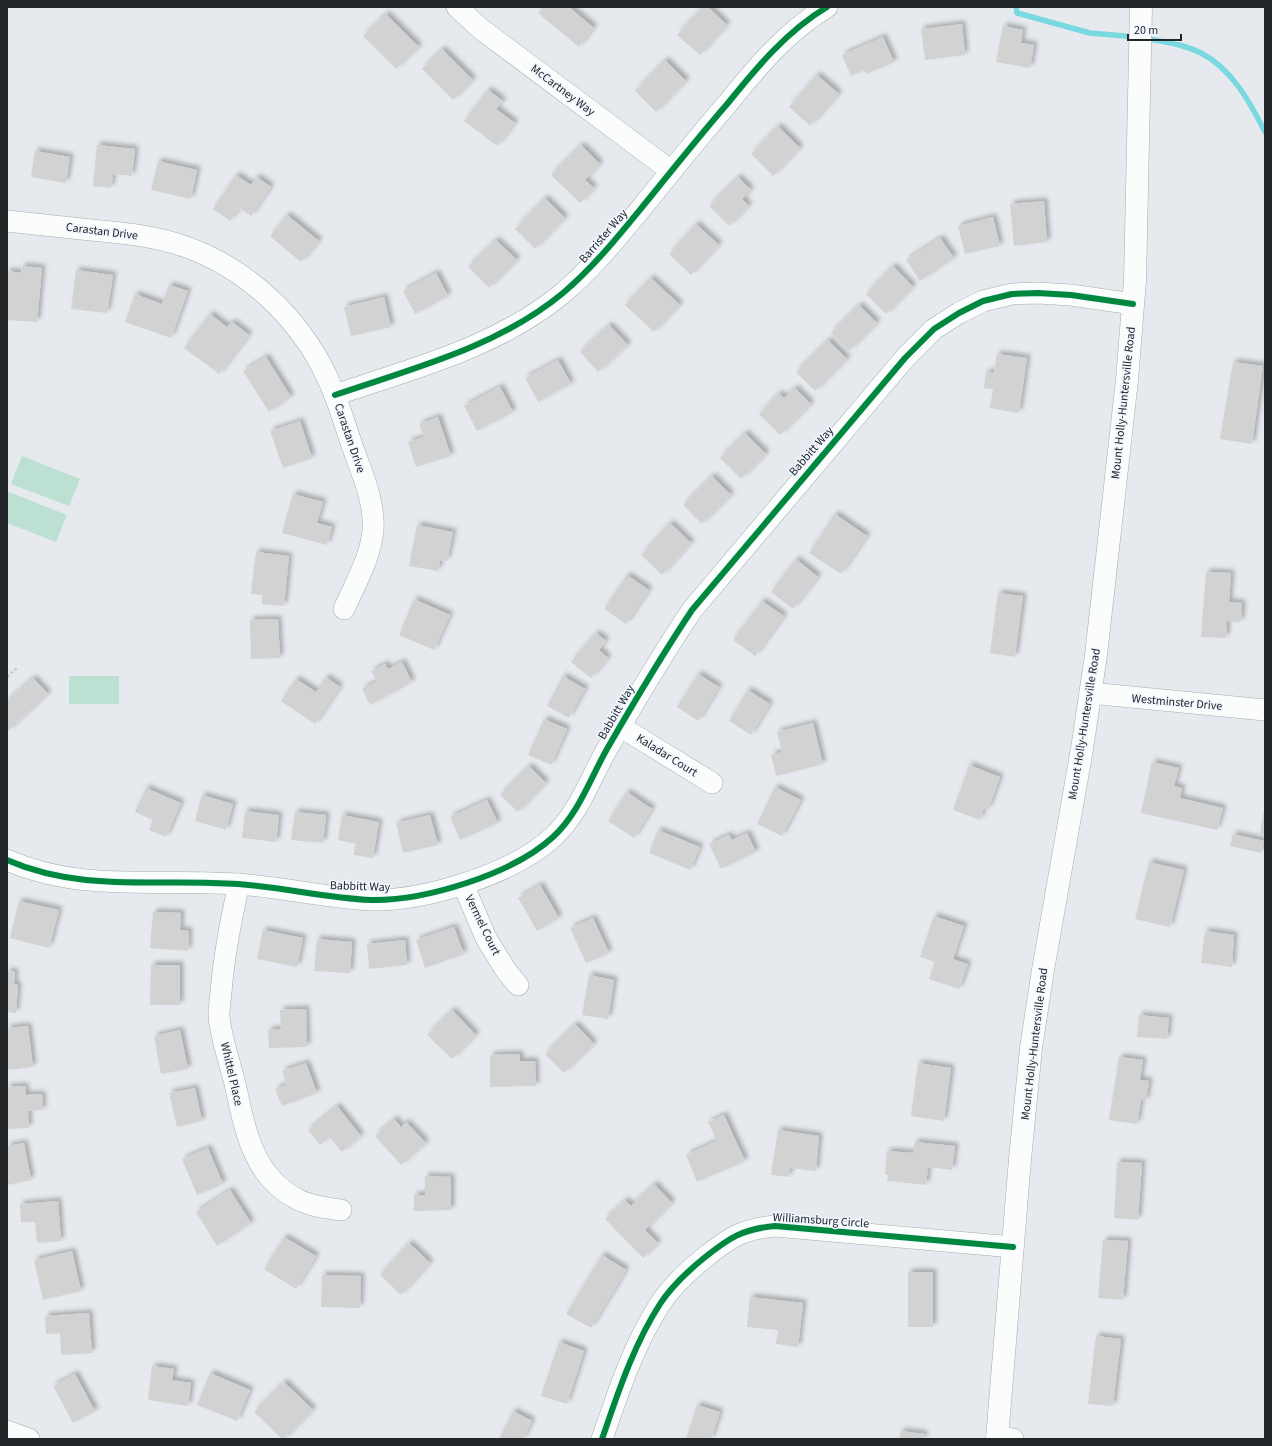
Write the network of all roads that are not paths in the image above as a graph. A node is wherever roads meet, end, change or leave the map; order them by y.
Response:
1 (457, 7) edge
2 (827, 7) edge
3 (1141, 7) edge
4 (671, 171) junction
5 (7, 221) edge
6 (1133, 304) junction
7 (335, 395) junction
8 (344, 609) dead end
9 (1090, 693) junction
10 (1265, 710) edge
11 (621, 727) junction
12 (712, 783) dead end
13 (7, 860) edge
14 (238, 884) junction
15 (463, 884) junction
16 (518, 985) dead end
17 (341, 1210) dead end
18 (1013, 1247) junction
19 (7, 1431) edge
20 (1003, 1438) edge
21 (29, 1439) edge
22 (602, 1439) edge

1 - 4 street, McCartney Way
2 - 4 street, Barrister Way
3 - 6 main road, Mount Holly-Huntersville Road
4 - 7 street, Barrister Way
5 - 7 street, Carastan Drive
6 - 9 main road, Mount Holly-Huntersville Road
6 - 11 street, Babbitt Way
7 - 8 street, Carastan Drive
9 - 10 street, Westminster Drive
9 - 18 main road, Mount Holly-Huntersville Road
11 - 12 street, Kaladar Court
11 - 15 street, Babbitt Way
13 - 14 street, Babbitt Way
14 - 15 street, Babbitt Way
14 - 17 street, Whittel Place
15 - 16 street, Vermel Court
18 - 20 main road, Mount Holly-Huntersville Road
18 - 22 street, Williamsburg Circle
19 - 21 street

